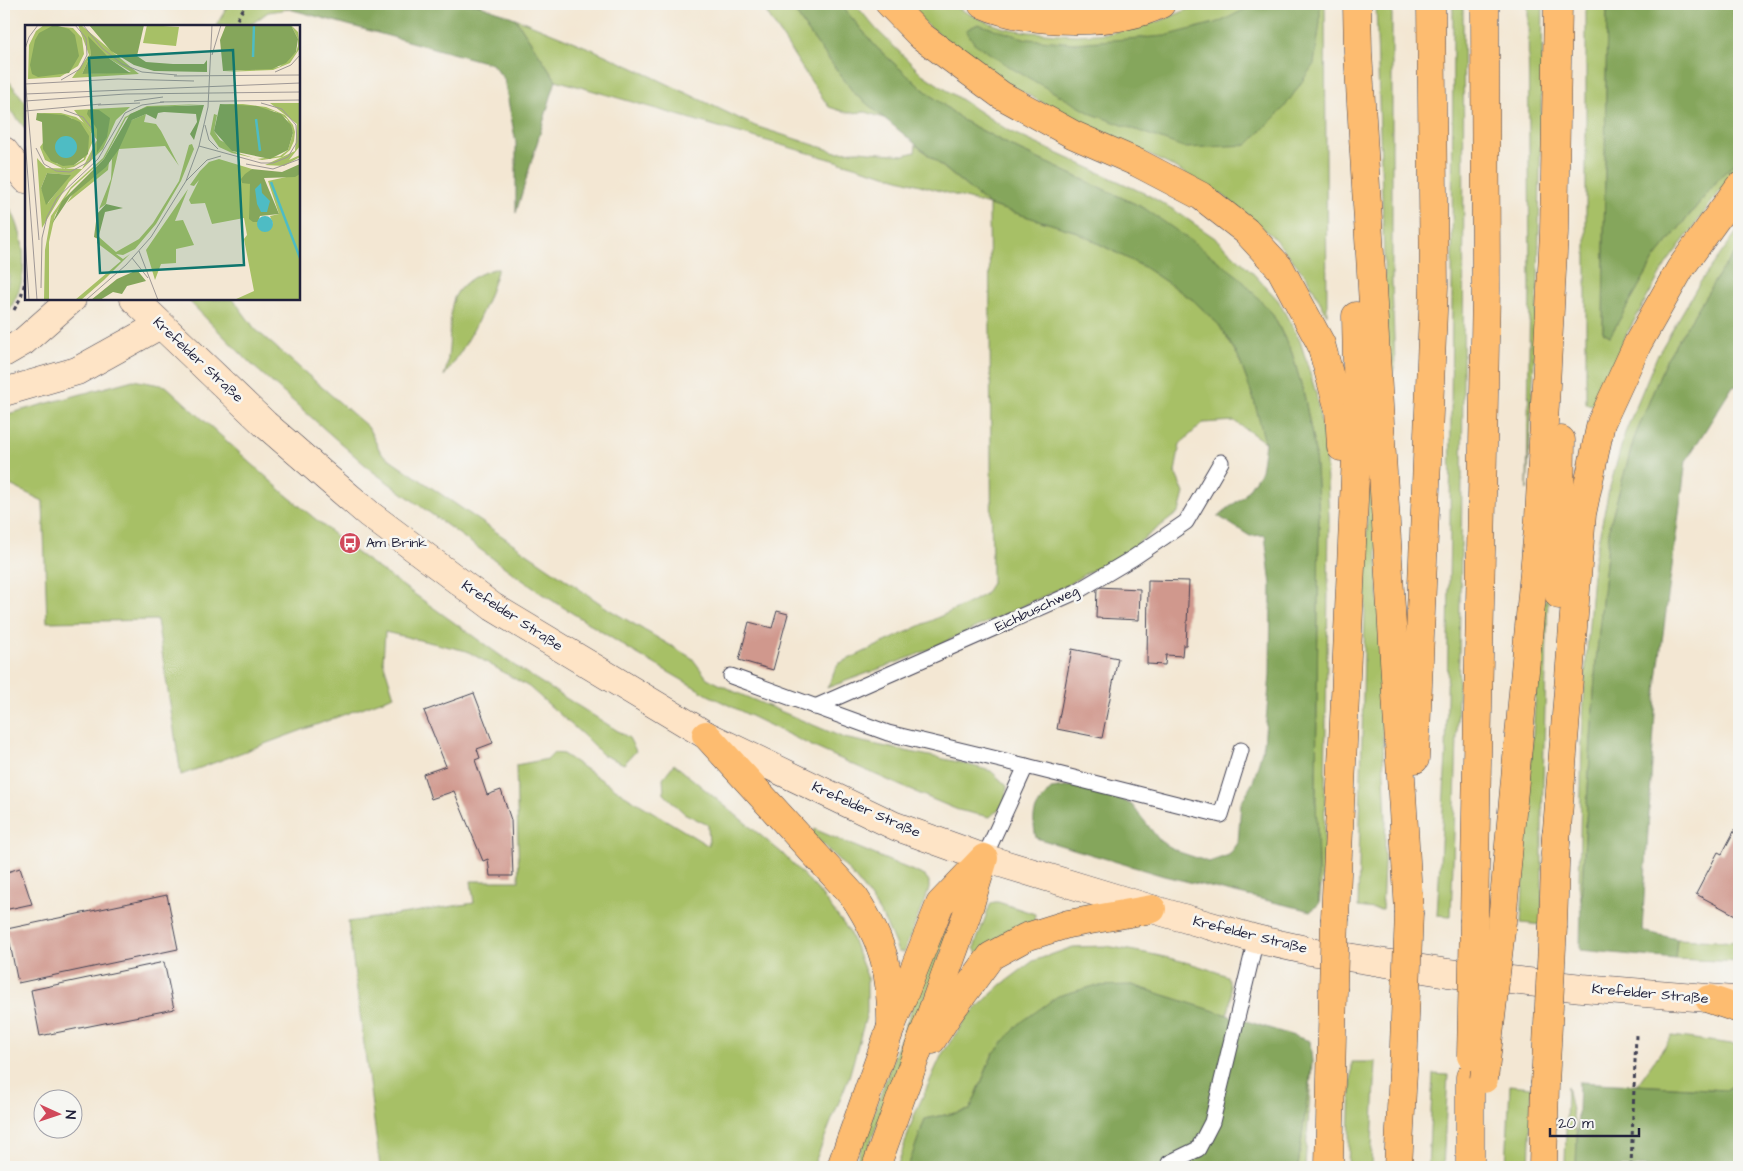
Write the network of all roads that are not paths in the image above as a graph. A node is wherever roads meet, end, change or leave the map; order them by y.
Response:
1 (890, 4) edge
2 (982, 4) edge
3 (1161, 4) edge
4 (1357, 4) edge
5 (1431, 4) edge
6 (1485, 4) edge
7 (1558, 4) edge
8 (1358, 52) junction
9 (4, 151) edge
10 (25, 178) edge
11 (1739, 187) edge
12 (1554, 232) junction
13 (71, 300) edge
14 (135, 300) edge
15 (160, 325) junction
16 (4, 352) edge
17 (4, 392) edge
18 (1221, 462) dead end
19 (1350, 592) junction
20 (731, 676) dead end
21 (815, 707) junction
22 (706, 735) junction
23 (1240, 750) dead end
24 (1026, 766) junction
25 (1555, 854) junction
26 (984, 858) junction
27 (1152, 909) junction
28 (1410, 912) junction
29 (1256, 939) junction
30 (1709, 999) junction
31 (1739, 1000) edge
32 (1739, 1009) edge
33 (891, 1026) junction
34 (1477, 1078) junction
35 (906, 1081) junction
36 (1169, 1163) dead end
37 (841, 1167) edge
38 (876, 1167) edge
39 (1329, 1167) edge
40 (1398, 1167) edge
41 (1471, 1167) edge
42 (1543, 1167) edge

1 - 19 highway
2 - 3 highway
4 - 8 highway
5 - 28 highway
6 - 34 highway, bridge
7 - 12 highway
8 - 19 highway
8 - 28 highway
9 - 10 main road
11 - 25 highway
12 - 25 highway
12 - 34 highway, bridge
13 - 16 main road
14 - 15 main road, Krefelder Straße
15 - 17 main road
15 - 22 main road, Krefelder Straße
18 - 21 lane, Eichbuschweg
19 - 39 highway, bridge
20 - 21 lane
21 - 24 lane
22 - 26 main road, Krefelder Straße
22 - 33 highway
23 - 24 lane
24 - 26 lane
25 - 42 highway, bridge
26 - 27 main road, Krefelder Straße
26 - 33 highway
26 - 35 highway
27 - 29 main road, Krefelder Straße
27 - 35 highway
28 - 40 highway, bridge
29 - 30 main road, Krefelder Straße
29 - 36 lane
30 - 31 main road, Krefelder Straße
30 - 32 highway
33 - 37 highway
34 - 41 highway
35 - 38 highway

